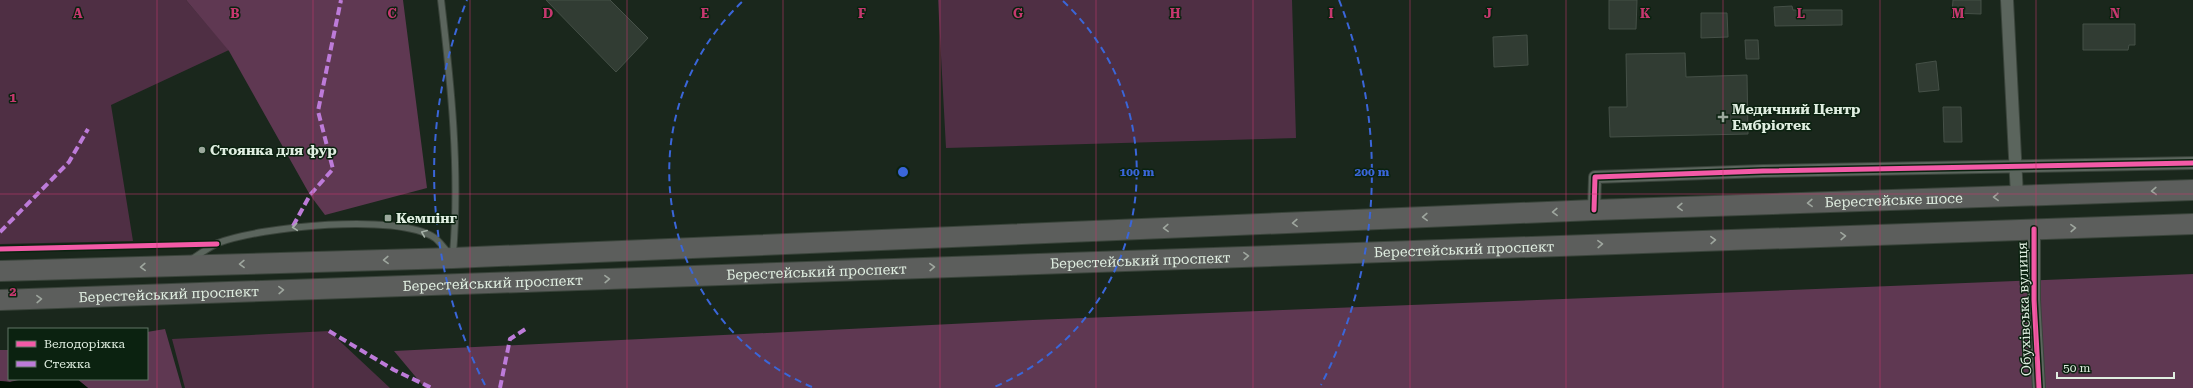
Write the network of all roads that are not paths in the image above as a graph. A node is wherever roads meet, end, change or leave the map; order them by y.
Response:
1 (441, 0) edge
2 (2007, 0) edge
3 (2193, 163) edge
4 (2016, 167) junction
5 (2193, 190) edge
6 (2017, 196) junction
7 (1594, 210) junction
8 (2193, 224) edge
9 (2034, 229) junction
10 (453, 258) junction
11 (182, 266) junction
12 (0, 271) edge
13 (0, 300) edge
14 (2039, 388) edge

1 - 10 lane
2 - 4 street
3 - 4 street
4 - 6 street
4 - 7 street
5 -> 6 highway, Берестейське шосе
6 -> 7 highway, Берестейське шосе
7 -> 10 highway, Берестейський проспект
9 -> 8 highway
13 -> 9 highway, Берестейський проспект
9 - 14 street, Обухівська вулиця
10 -> 11 highway, Берестейський проспект
10 -> 11 lane
11 -> 12 highway, Берестейський проспект

